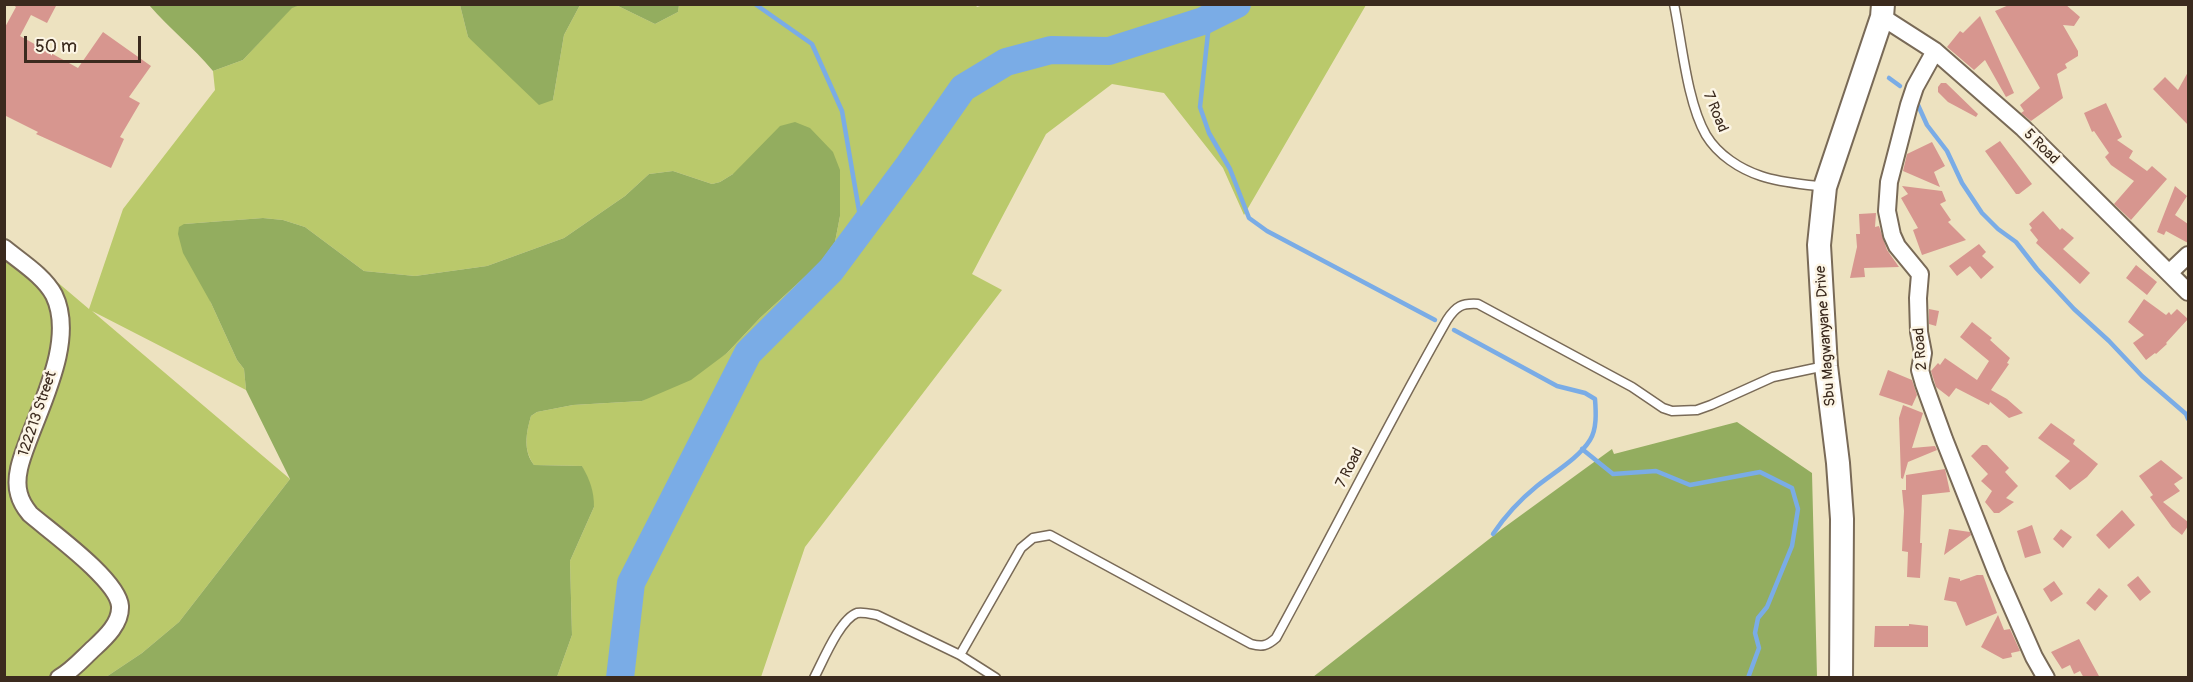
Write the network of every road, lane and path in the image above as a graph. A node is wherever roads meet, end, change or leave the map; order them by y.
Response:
1 (1674, 4) edge
2 (1882, 11) edge
3 (1935, 51) junction
4 (1826, 188) junction
5 (4, 248) edge
6 (2188, 255) edge
7 (2169, 273) junction
8 (2188, 292) edge
9 (1826, 366) junction
10 (960, 655) junction
11 (58, 678) edge
12 (814, 678) edge
13 (996, 678) edge
14 (1841, 678) edge
15 (2046, 678) edge

1 - 4 lane, 7 Road
2 - 3 street, 5 Road
2 - 4 main road, Sbu Magwanyane Drive
3 - 7 street, 5 Road
3 - 15 street, 2 Road
4 - 9 main road, Sbu Magwanyane Drive
5 - 11 street, 122213 Street
6 - 7 street
7 - 8 street, 5 Road
9 - 10 lane, 7 Road
9 - 14 main road, Sbu Magwanyane Drive
10 - 12 lane
10 - 13 lane

